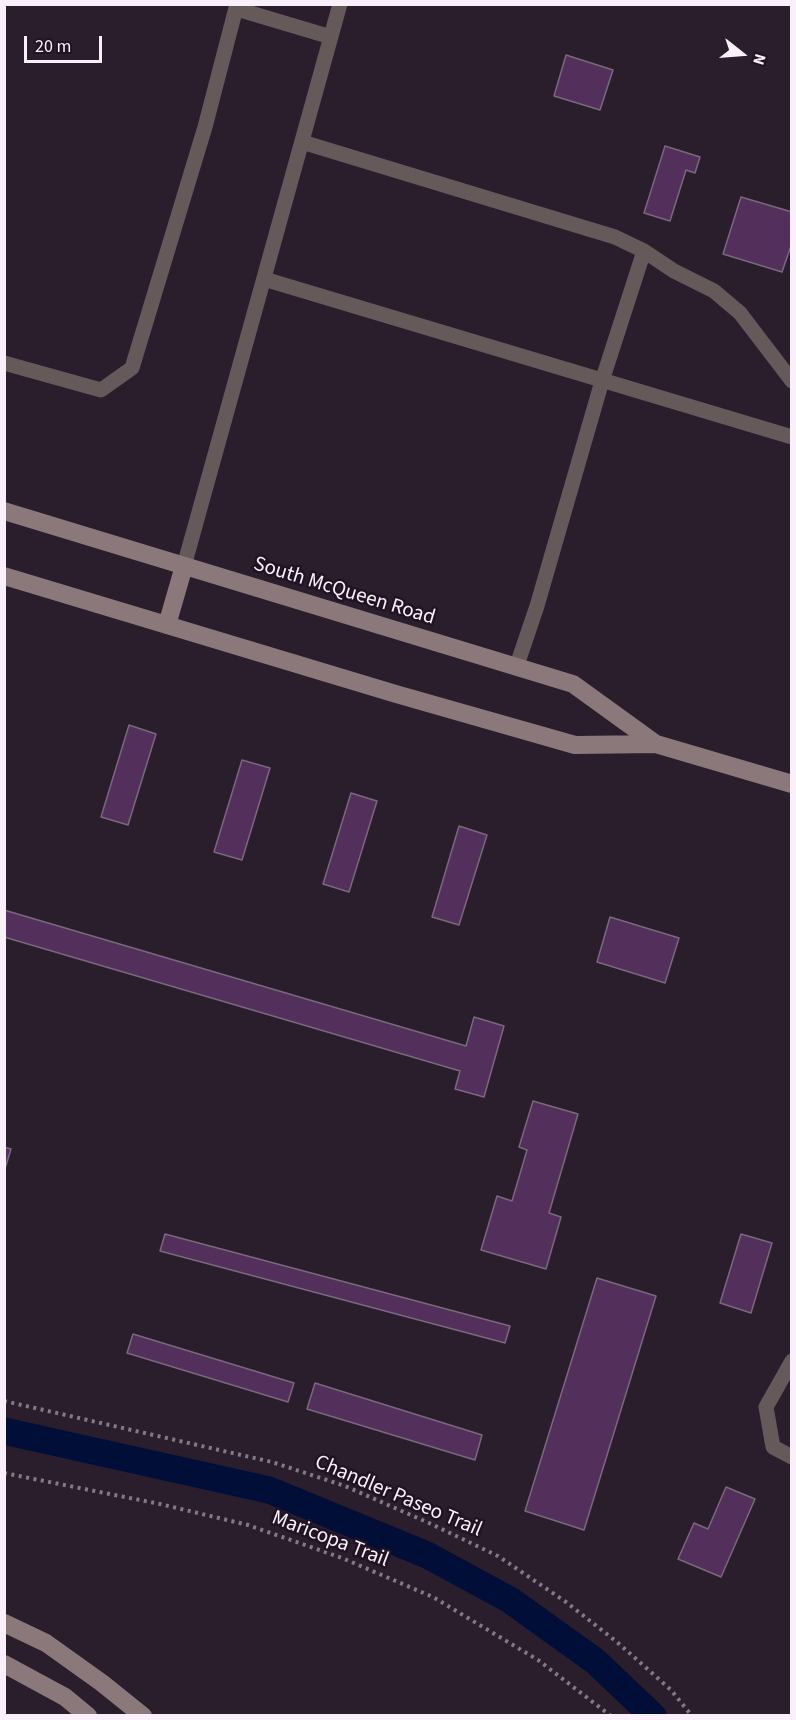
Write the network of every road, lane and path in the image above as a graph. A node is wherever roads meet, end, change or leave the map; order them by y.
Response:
1 (340, 4) edge
2 (237, 7) edge
3 (331, 38) junction
4 (302, 142) junction
5 (644, 251) junction
6 (264, 279) junction
7 (4, 363) edge
8 (602, 381) junction
9 (792, 381) edge
10 (792, 436) edge
11 (4, 511) edge
12 (184, 566) junction
13 (4, 576) edge
14 (167, 625) junction
15 (516, 668) junction
16 (656, 744) junction
17 (792, 784) edge
18 (792, 1361) edge
19 (4, 1401) edge
20 (792, 1457) edge
21 (4, 1473) edge
22 (4, 1623) edge
23 (4, 1664) edge
24 (88, 1716) edge
25 (143, 1716) edge
26 (611, 1716) edge
27 (692, 1716) edge

1 - 3 lane
2 - 3 lane
2 - 7 lane
3 - 4 lane
4 - 5 lane
4 - 6 lane
5 - 8 lane
5 - 9 lane
6 - 8 lane
6 - 12 lane
8 - 10 lane
8 - 15 lane
11 - 12 main road, South McQueen Road
12 - 14 main road
12 - 15 main road, South McQueen Road
13 - 14 main road, South McQueen Road
14 - 16 main road, South McQueen Road
15 - 16 main road, South McQueen Road
16 - 17 main road, South McQueen Road
18 - 20 lane
19 - 27 path, Chandler Paseo Trail
21 - 26 path, Maricopa Trail
22 - 25 main road
23 - 24 main road

